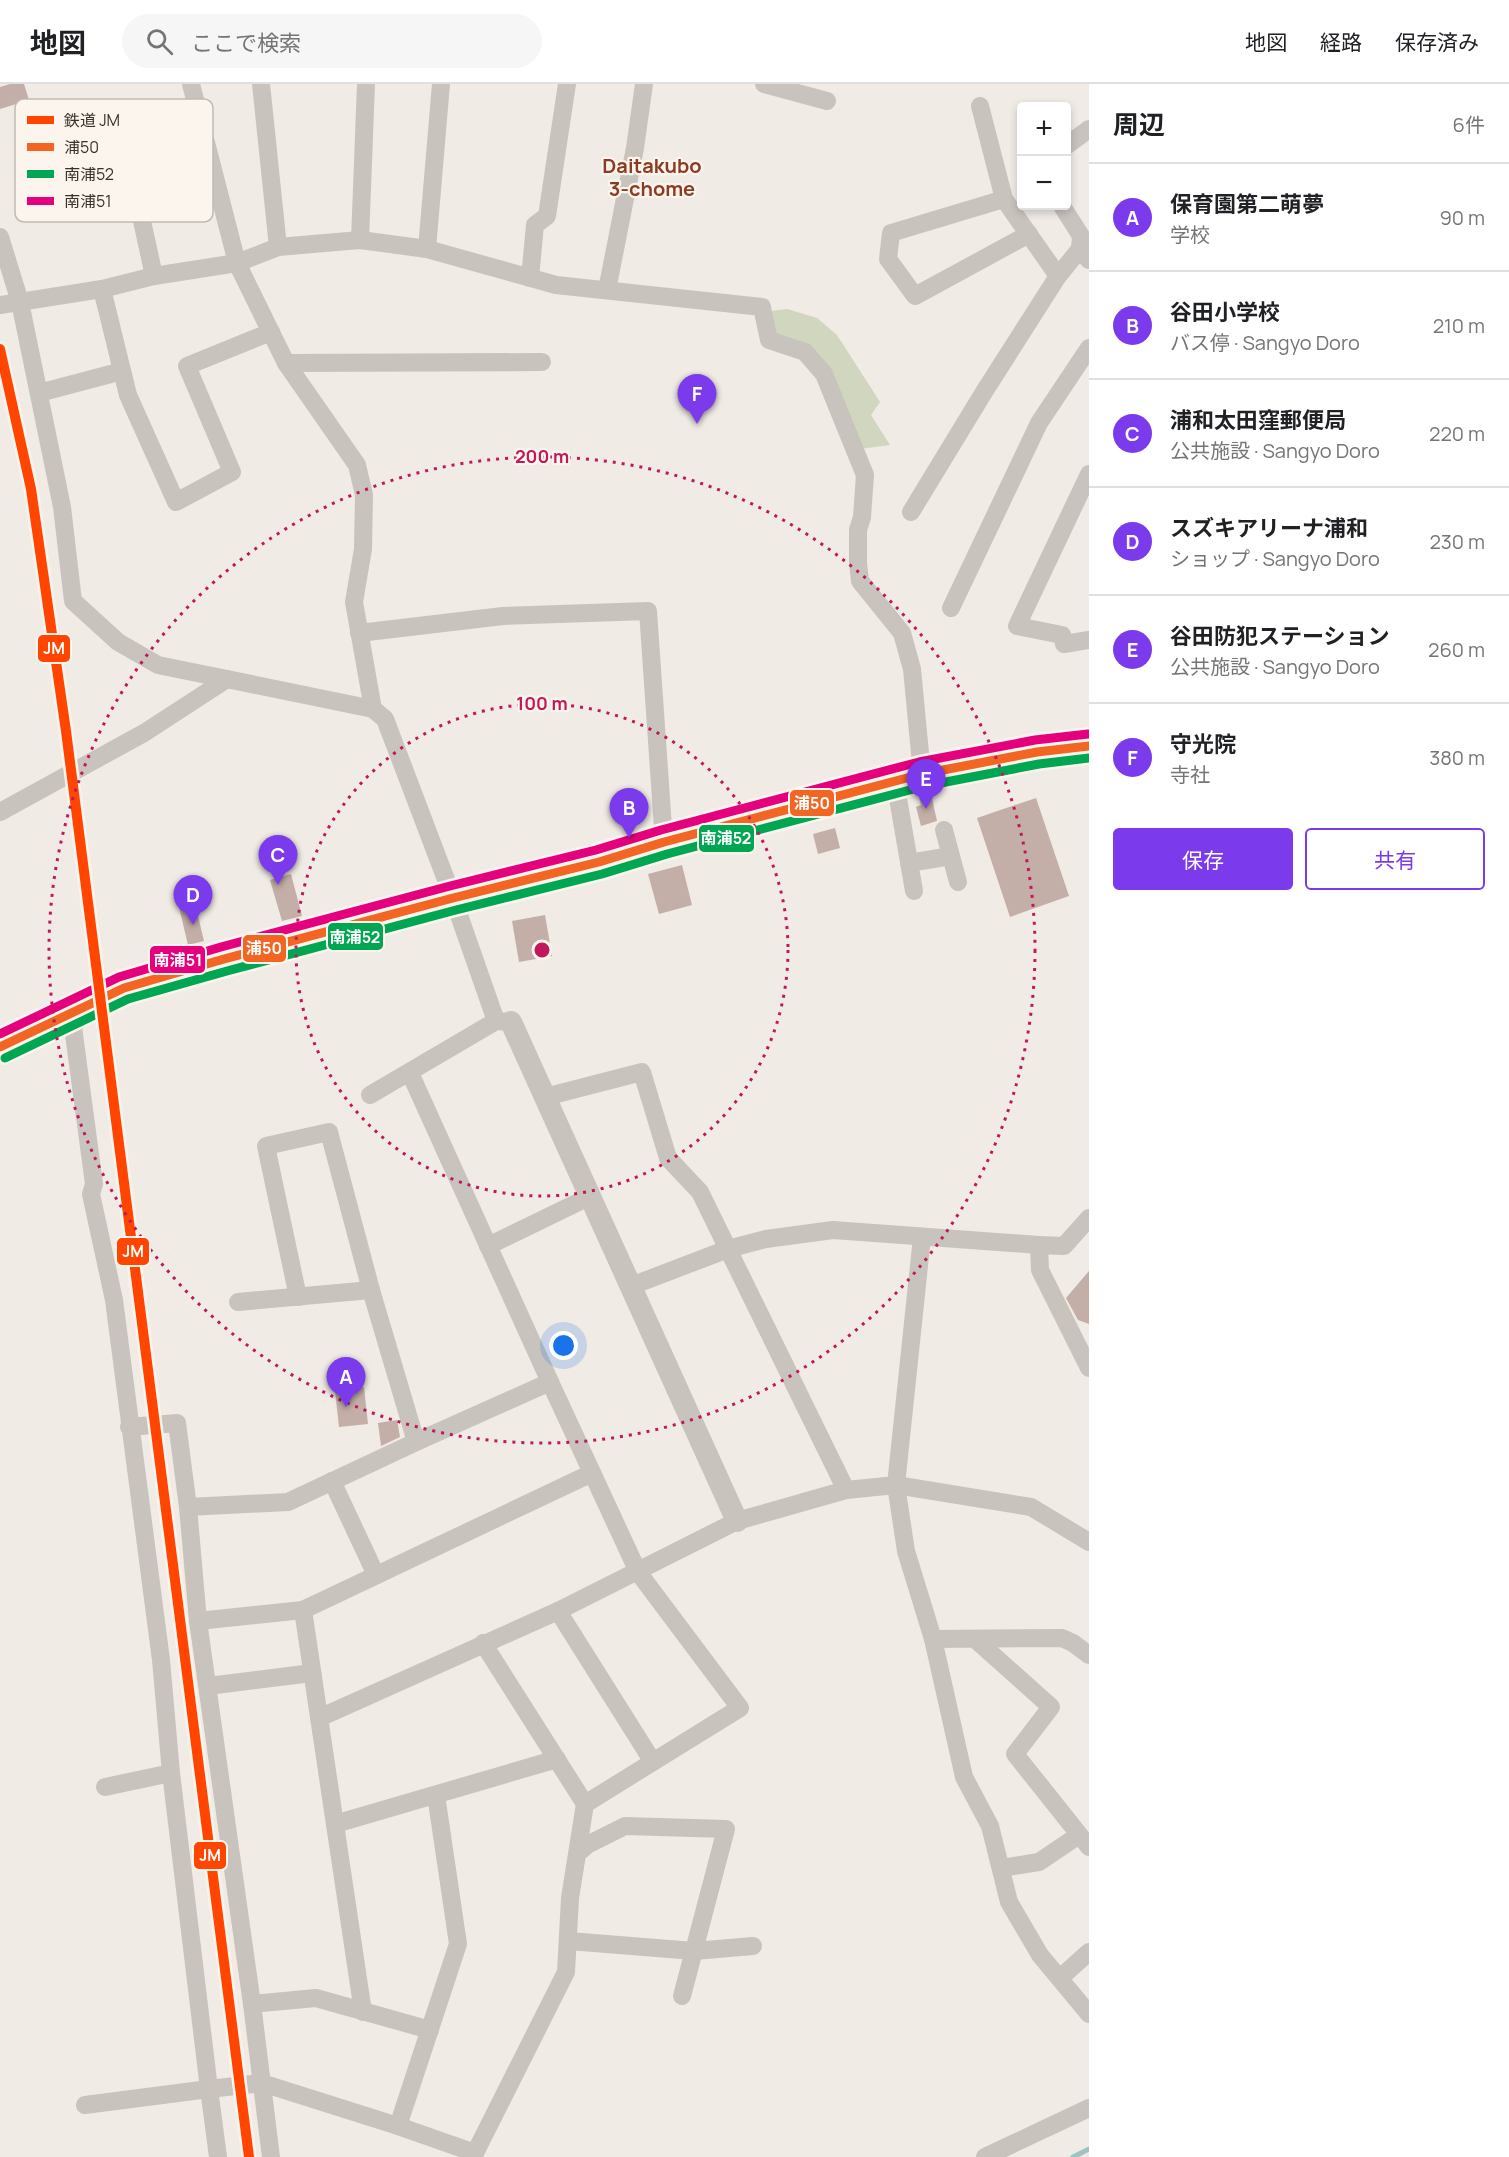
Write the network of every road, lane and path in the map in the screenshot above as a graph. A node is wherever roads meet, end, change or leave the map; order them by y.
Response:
1 (190, 84) edge
2 (261, 84) edge
3 (366, 84) edge
4 (441, 84) edge
5 (567, 84) edge
6 (644, 84) edge
7 (764, 84) edge
8 (800, 89) edge
9 (194, 99) edge
10 (827, 101) dead end
11 (980, 106) dead end
12 (1089, 129) edge
13 (1071, 142) edge
14 (213, 172) edge
15 (1004, 200) junction
16 (1065, 210) edge
17 (142, 222) edge
18 (1029, 234) junction
19 (0, 237) edge
20 (360, 240) junction
21 (278, 247) junction
22 (427, 249) junction
23 (1085, 255) edge
24 (237, 263) junction
25 (154, 276) junction
26 (1058, 276) junction
27 (530, 278) junction
28 (102, 289) junction
29 (607, 290) junction
30 (20, 302) junction
31 (0, 305) edge
32 (271, 332) junction
33 (1089, 348) edge
34 (542, 362) dead end
35 (286, 363) junction
36 (122, 371) junction
37 (39, 393) junction
38 (1089, 474) edge
39 (911, 512) dead end
40 (951, 608) dead end
41 (359, 633) junction
42 (1089, 640) edge
43 (228, 679) junction
44 (373, 709) junction
45 (1089, 746) edge
46 (922, 774) junction
47 (895, 781) junction
48 (0, 812) edge
49 (944, 830) dead end
50 (664, 842) junction
51 (951, 856) junction
52 (909, 862) junction
53 (958, 882) dead end
54 (914, 891) dead end
55 (453, 898) junction
56 (77, 1009) junction
57 (504, 1022) junction
58 (0, 1047) edge
59 (410, 1073) junction
60 (370, 1095) dead end
61 (545, 1097) junction
62 (589, 1197) junction
63 (1089, 1218) edge
64 (922, 1237) junction
65 (1039, 1245) junction
66 (488, 1246) junction
67 (728, 1249) junction
68 (631, 1286) junction
69 (370, 1290) junction
70 (298, 1297) junction
71 (238, 1302) dead end
72 (1084, 1343) edge
73 (1089, 1368) edge
74 (549, 1382) junction
75 (134, 1427) junction
76 (416, 1442) junction
77 (592, 1473) junction
78 (332, 1481) junction
79 (896, 1485) junction
80 (846, 1490) junction
81 (188, 1507) junction
82 (737, 1521) junction
83 (1089, 1542) edge
84 (638, 1572) junction
85 (376, 1575) junction
86 (303, 1610) junction
87 (558, 1611) junction
88 (198, 1621) junction
89 (933, 1639) junction
90 (975, 1639) junction
91 (483, 1643) junction
92 (1089, 1655) edge
93 (312, 1673) junction
94 (208, 1686) junction
95 (319, 1718) junction
96 (556, 1759) junction
97 (653, 1762) junction
98 (171, 1773) junction
99 (105, 1787) dead end
100 (436, 1795) junction
101 (585, 1804) junction
102 (335, 1824) junction
103 (1084, 1841) edge
104 (578, 1853) junction
105 (1000, 1868) junction
106 (569, 1941) junction
107 (753, 1946) dead end
108 (694, 1951) junction
109 (1089, 1952) edge
110 (1060, 1978) junction
111 (682, 1996) dead end
112 (252, 2004) junction
113 (363, 2012) junction
114 (1089, 2014) edge
115 (430, 2030) junction
116 (255, 2084) junction
117 (217, 2088) junction
118 (85, 2105) dead end
119 (1089, 2108) edge
120 (398, 2126) junction
121 (474, 2155) edge
122 (218, 2157) edge
123 (271, 2157) edge
124 (985, 2157) edge

1 - 9 street
2 - 21 street
3 - 20 street
4 - 22 street
5 - 27 street
6 - 29 street
7 - 8 street
8 - 10 street
11 - 15 street
12 - 13 street
14 - 24 street
15 - 18 street
15 - 18 street
16 - 23 street
17 - 25 street
18 - 26 street
19 - 30 street
20 - 21 street
20 - 22 street
21 - 24 street
22 - 27 street
23 - 26 street
24 - 25 street
24 - 32 street
25 - 28 street
26 - 39 street
27 - 29 street
28 - 30 street
28 - 36 street
29 - 46 street
30 - 31 street
30 - 37 street
32 - 35 street
32 - 36 street
33 - 40 street
34 - 35 street
35 - 41 street
36 - 37 street
37 - 43 street
38 - 42 street
41 - 44 street
41 - 50 street
43 - 44 street
43 - 48 street
44 - 55 street
45 - 46 main road
46 - 47 main road
47 - 50 main road
47 - 52 street
49 - 51 street
50 - 55 main road
51 - 52 street
51 - 53 street
52 - 54 street
55 - 56 main road
55 - 57 street
56 - 58 main road
56 - 75 street
57 - 59 street
57 - 61 street
59 - 60 street
59 - 66 street
61 - 62 street
61 - 67 street
62 - 66 street
62 - 68 street
63 - 65 street
64 - 65 street
64 - 67 street
64 - 79 street
65 - 72 street
66 - 74 street
67 - 68 street
67 - 80 street
68 - 82 street
69 - 70 street
69 - 70 street
69 - 76 street
70 - 71 street
72 - 73 street
74 - 76 street
74 - 77 street
75 - 81 street
75 - 98 street
76 - 78 street
77 - 84 street
77 - 85 street
78 - 81 street
78 - 85 street
79 - 80 street
79 - 83 street
79 - 89 street
80 - 82 street
81 - 88 street
82 - 84 street
84 - 87 street
84 - 97 street
85 - 86 street
86 - 88 street
86 - 93 street
87 - 91 street
87 - 97 street
88 - 94 street
89 - 90 street
89 - 105 street
90 - 92 street
90 - 103 street
91 - 95 street
91 - 96 street
93 - 94 street
93 - 95 street
94 - 112 street
95 - 102 street
96 - 100 street
96 - 101 street
97 - 101 street
98 - 99 street
98 - 117 street
100 - 102 street
100 - 115 street
101 - 104 street
102 - 113 street
103 - 105 street
104 - 106 street
104 - 108 street
105 - 110 street
106 - 108 street
106 - 121 street
107 - 108 street
108 - 111 street
109 - 110 street
110 - 114 street
112 - 113 street
112 - 116 street
113 - 115 street
115 - 120 street
116 - 117 street
116 - 120 street
116 - 123 street
117 - 118 street
117 - 122 street
119 - 124 street
120 - 121 street

